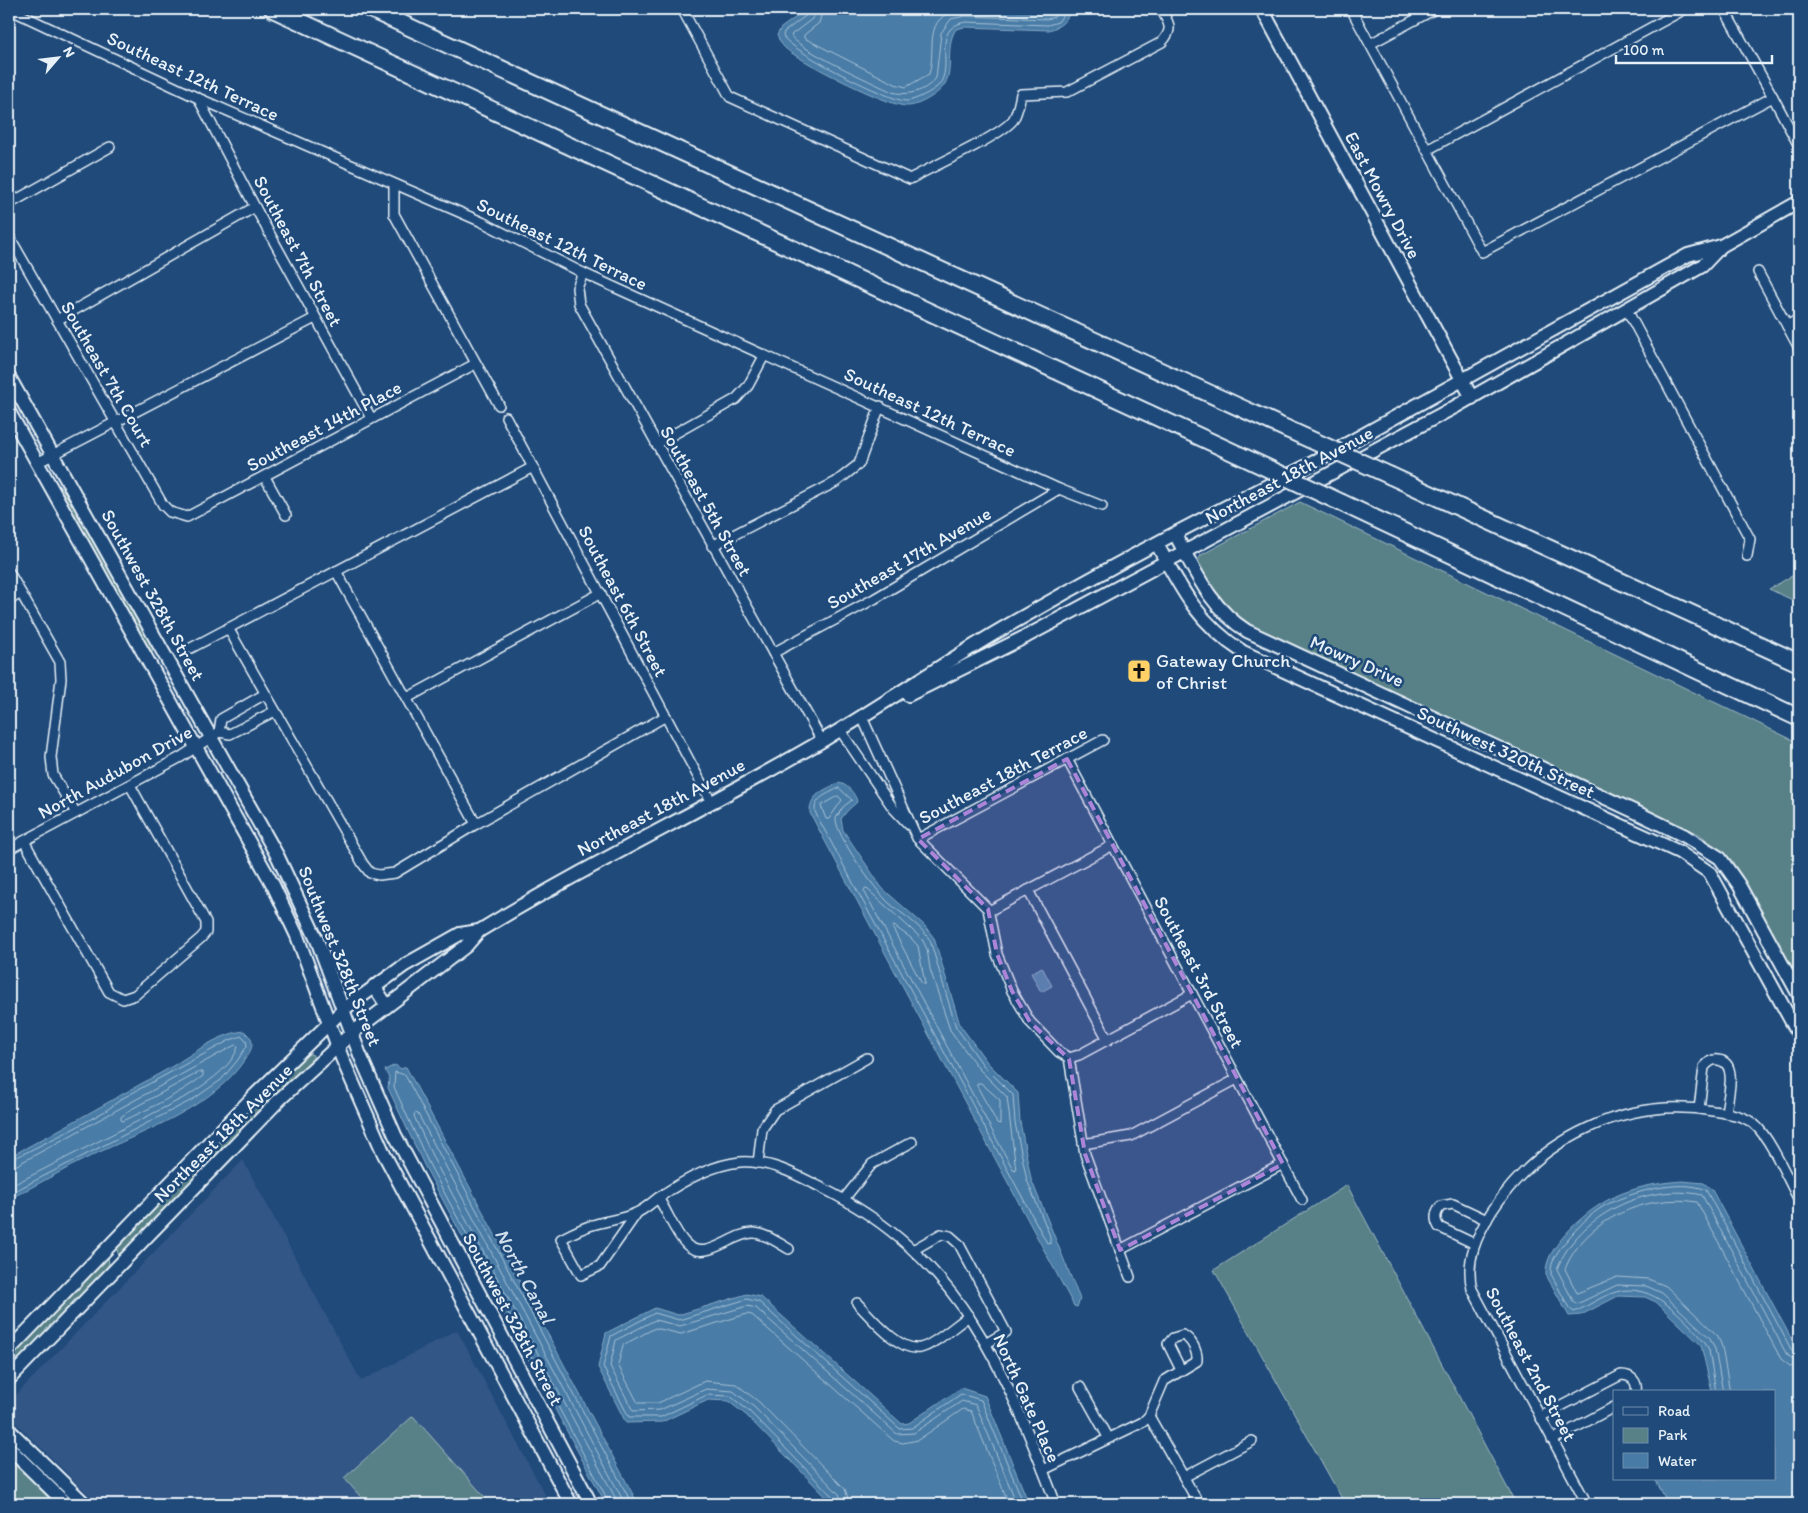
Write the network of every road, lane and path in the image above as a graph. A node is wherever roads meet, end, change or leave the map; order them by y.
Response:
1 (9, 9) edge
2 (273, 9) edge
3 (370, 9) edge
4 (682, 9) edge
5 (1161, 9) edge
6 (1262, 9) edge
7 (1351, 9) edge
8 (1435, 9) edge
9 (1685, 9) edge
10 (1724, 9) edge
11 (1370, 44) junction
12 (1773, 97) junction
13 (198, 98) junction
14 (1799, 146) edge
15 (110, 147) dead end
16 (1427, 150) junction
17 (394, 185) junction
18 (1799, 202) edge
19 (9, 204) edge
20 (255, 207) junction
21 (9, 236) edge
22 (1721, 246) junction
23 (1758, 272) dead end
24 (583, 273) junction
25 (1627, 310) junction
26 (315, 318) junction
27 (1799, 319) edge
28 (57, 320) junction
29 (1787, 326) junction
30 (1799, 348) edge
31 (764, 356) junction
32 (475, 364) junction
33 (9, 377) edge
34 (1462, 381) junction
35 (1472, 398) junction
36 (499, 405) dead end
37 (880, 406) junction
38 (9, 412) edge
39 (506, 417) dead end
40 (371, 418) junction
41 (116, 423) junction
42 (656, 444) junction
43 (53, 454) junction
44 (37, 463) junction
45 (533, 467) junction
46 (265, 477) junction
47 (1059, 489) junction
48 (1102, 506) dead end
49 (286, 515) dead end
50 (187, 517) joint
51 (1175, 534) junction
52 (1157, 544) junction
53 (712, 546) junction
54 (1184, 551) junction
55 (1747, 556) dead end
56 (1166, 561) junction
57 (336, 571) junction
58 (9, 572) edge
59 (21, 593) junction
60 (601, 593) junction
61 (9, 600) edge
62 (228, 628) junction
63 (191, 648) dead end
64 (773, 653) junction
65 (1799, 663) edge
66 (265, 694) junction
67 (407, 698) junction
68 (274, 711) junction
69 (666, 716) junction
70 (862, 717) junction
71 (1799, 718) edge
72 (840, 730) junction
73 (215, 734) junction
74 (1103, 740) dead end
75 (822, 741) junction
76 (197, 746) junction
77 (1067, 759) junction
78 (130, 785) junction
79 (711, 801) junction
80 (76, 813) junction
81 (476, 824) junction
82 (911, 827) junction
83 (918, 839) junction
84 (24, 841) junction
85 (1113, 845) junction
86 (9, 849) edge
87 (1028, 890) junction
88 (989, 911) junction
89 (479, 931) junction
90 (374, 986) junction
91 (1192, 994) junction
92 (1799, 995) edge
93 (386, 1006) junction
94 (344, 1009) junction
95 (330, 1022) junction
96 (352, 1033) junction
97 (1799, 1035) edge
98 (1108, 1040) junction
99 (338, 1046) junction
100 (868, 1058) dead end
101 (1069, 1058) junction
102 (1237, 1079) junction
103 (1703, 1109) junction
104 (1726, 1113) junction
105 (912, 1142) dead end
106 (1082, 1144) junction
107 (758, 1163) junction
108 (1282, 1164) junction
109 (214, 1167) junction
110 (183, 1168) junction
111 (658, 1198) junction
112 (844, 1199) junction
113 (1302, 1200) dead end
114 (1799, 1200) edge
115 (637, 1213) junction
116 (1487, 1220) junction
117 (110, 1244) junction
118 (1475, 1244) junction
119 (789, 1249) dead end
120 (913, 1250) junction
121 (1120, 1250) junction
122 (113, 1271) junction
123 (1130, 1277) dead end
124 (857, 1303) dead end
125 (969, 1316) junction
126 (472, 1317) junction
127 (492, 1318) junction
128 (987, 1343) junction
129 (9, 1350) edge
130 (1181, 1370) dead end
131 (9, 1379) edge
132 (1080, 1387) dead end
133 (1636, 1390) edge
134 (1613, 1408) edge
135 (1150, 1416) junction
136 (1540, 1417) junction
137 (9, 1430) edge
138 (1108, 1437) junction
139 (1552, 1440) junction
140 (1252, 1441) dead end
141 (9, 1448) edge
142 (1043, 1470) junction
143 (1184, 1477) junction
144 (66, 1504) edge
145 (85, 1504) edge
146 (571, 1504) edge
147 (591, 1504) edge
148 (1056, 1504) edge
149 (1199, 1504) edge
150 (1587, 1504) edge

1 - 13 street, Southeast 12th Terrace
2 - 71 highway, bridge
3 - 65 highway, bridge
4 - 5 street
6 - 34 street, East Mowry Drive
7 - 11 street
8 - 11 street
9 - 16 street
10 - 12 street
11 - 16 street
12 - 14 street
12 - 16 street
13 - 17 street, Southeast 12th Terrace
13 - 20 street, Southeast 7th Street
15 - 19 street
17 - 24 street, Southeast 12th Terrace
17 - 32 street
18 - 22 street, Northeast 18th Avenue
20 - 26 street, Southeast 7th Street
20 - 28 street
21 - 28 street, Southeast 7th Court
22 - 25 street, Northeast 18th Avenue
22 - 34 street, Northeast 18th Avenue
23 - 29 street
24 - 31 street, Southeast 12th Terrace
24 - 42 street, Southeast 5th Street
25 - 35 street, Northeast 18th Avenue
25 - 55 street
26 - 40 street, Southeast 7th Street
26 - 41 street
27 - 29 street
28 - 41 street, Southeast 7th Court
29 - 30 street
31 - 37 street, Southeast 12th Terrace
31 - 42 street
32 - 36 street
32 - 40 street, Southeast 14th Place
33 - 43 street, Southwest 328th Street
34 - 35 street, East Mowry Drive
34 - 51 street, Northeast 18th Avenue
35 - 54 street, Northeast 18th Avenue
37 - 47 street, Southeast 12th Terrace
37 - 53 street
38 - 44 street, Southwest 328th Street
39 - 45 street, Southeast 6th Street
40 - 46 street, Southeast 14th Place
41 - 43 street
41 - 50 street, Southeast 7th Court
42 - 53 street, Southeast 5th Street
43 - 44 street
43 - 73 street, Southwest 328th Street
44 - 76 street, Southwest 328th Street
45 - 57 street
45 - 60 street, Southeast 6th Street
46 - 49 street
46 - 50 street, Southeast 14th Place
47 - 48 street, Southeast 12th Terrace
47 - 64 street, Southeast 17th Avenue
51 - 52 street, Northeast 18th Avenue
51 - 54 street, Mowry Drive
52 - 56 street, Southwest 320th Street
52 - 70 street, Northeast 18th Avenue
53 - 64 street, Southeast 5th Street
54 - 56 street, Northeast 18th Avenue
54 - 92 street, Mowry Drive
56 - 70 street, Northeast 18th Avenue
56 - 97 street, Southwest 320th Street
57 - 62 street
57 - 67 street
58 - 59 street
59 - 61 street
59 - 80 street
60 - 67 street
60 - 69 street, Southeast 6th Street
62 - 63 street
62 - 66 street
64 - 75 street, Southeast 5th Street
66 - 68 street
66 - 73 street
67 - 81 street
68 - 73 street
68 - 81 street
69 - 79 street, Southeast 6th Street
69 - 81 street
70 - 72 street, Northeast 18th Avenue
70 - 82 street
72 - 75 street, Northeast 18th Avenue
72 - 82 street
73 - 76 street, North Audubon Drive
73 - 94 street, Southwest 328th Street
74 - 77 street, Southeast 18th Terrace
75 - 79 street, Northeast 18th Avenue
76 - 78 street, North Audubon Drive
76 - 95 street, Southwest 328th Street
77 - 83 street, Southeast 18th Terrace
77 - 85 street, Southeast 3rd Street
78 - 80 street, North Audubon Drive
78 - 84 street
79 - 89 street, Northeast 18th Avenue
80 - 84 street, North Audubon Drive
82 - 83 street
83 - 88 street
84 - 86 street, North Audubon Drive
85 - 87 street
85 - 91 street, Southeast 3rd Street
87 - 88 street
87 - 98 street
88 - 101 street
89 - 90 street, Northeast 18th Avenue
89 - 93 street, Northeast 18th Avenue
90 - 93 street
90 - 94 street, Northeast 18th Avenue
91 - 98 street
91 - 102 street, Southeast 3rd Street
93 - 96 street, Northeast 18th Avenue
94 - 95 street, Northeast 18th Avenue
94 - 96 street, Southwest 328th Street
95 - 99 street, Southwest 328th Street
95 - 110 street, Northeast 18th Avenue
96 - 99 street, Northeast 18th Avenue
96 - 127 street, Southwest 328th Street
98 - 101 street
99 - 109 street, Northeast 18th Avenue
99 - 126 street, Southwest 328th Street
100 - 107 street
101 - 106 street
102 - 106 street
102 - 108 street, Southeast 3rd Street
103 - 104 street, Southeast 2nd Street
103 - 104 street
103 - 116 street, Southeast 2nd Street
104 - 114 street, Southeast 2nd Street
105 - 112 street
106 - 121 street
107 - 111 street, North Gate Place
107 - 112 street, North Gate Place
108 - 113 street, Southeast 3rd Street
108 - 121 street
109 - 110 street
109 - 122 street, Northeast 18th Avenue
110 - 117 street, Northeast 18th Avenue
111 - 115 street, North Gate Place
111 - 119 street
112 - 120 street, North Gate Place
115 - 115 street
116 - 118 street, Southeast 2nd Street
116 - 118 street
117 - 122 street
117 - 129 street, Northeast 18th Avenue
118 - 136 street, Southeast 2nd Street
120 - 125 street, North Gate Place
120 - 128 street
121 - 123 street
122 - 131 street, Northeast 18th Avenue
124 - 125 street
125 - 128 street, North Gate Place
126 - 127 street
126 - 146 street, Southwest 328th Street
127 - 147 street, Southwest 328th Street
128 - 142 street, North Gate Place
130 - 135 street
132 - 138 street
133 - 136 street
134 - 139 street
135 - 138 street
135 - 143 street
136 - 139 street, Southeast 2nd Street
137 - 145 street
138 - 142 street
139 - 150 street, Southeast 2nd Street
140 - 143 street
141 - 144 street
142 - 148 street, North Gate Place
143 - 149 street

